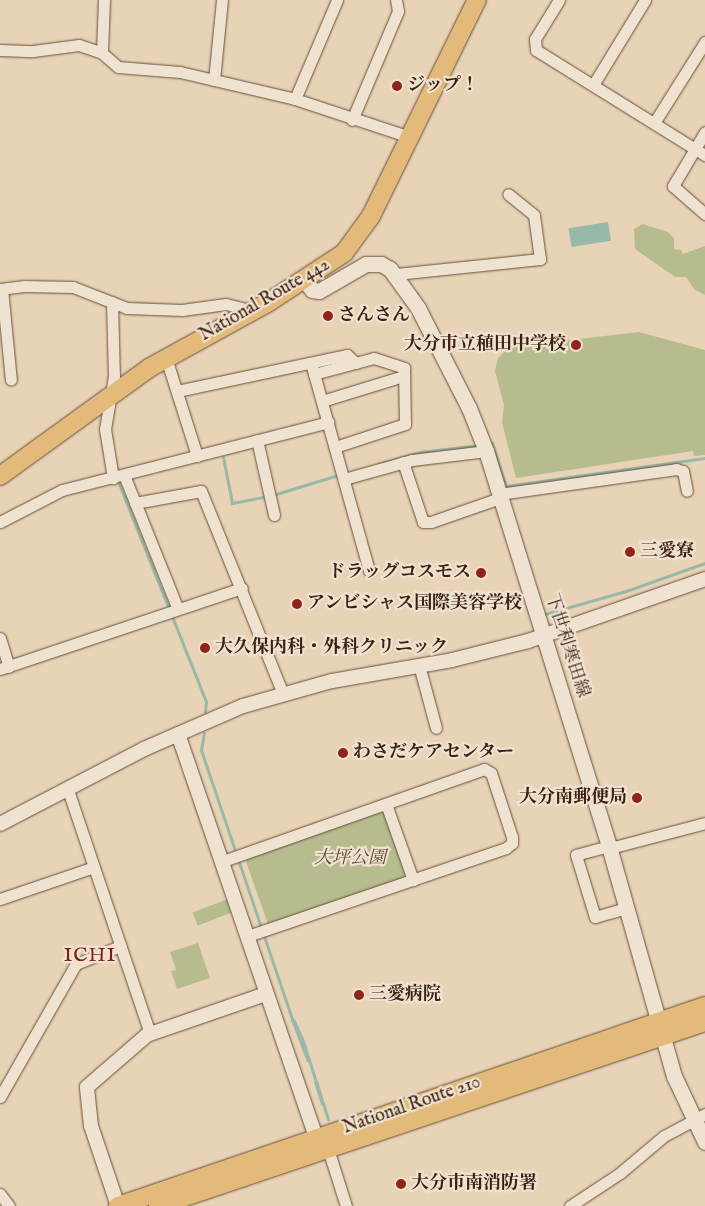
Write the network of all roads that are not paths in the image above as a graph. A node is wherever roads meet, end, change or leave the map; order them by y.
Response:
1 (104, 0) edge
2 (222, 0) edge
3 (337, 0) edge
4 (396, 0) edge
5 (477, 0) edge
6 (559, 0) edge
7 (645, 0) edge
8 (705, 42) edge
9 (0, 50) edge
10 (102, 53) junction
11 (214, 80) junction
12 (593, 85) junction
13 (295, 99) junction
14 (352, 120) junction
15 (654, 123) junction
16 (705, 132) edge
17 (410, 137) junction
18 (694, 148) junction
19 (705, 155) edge
20 (508, 194) dead end
21 (705, 214) edge
22 (396, 274) junction
23 (305, 281) junction
24 (1, 289) edge
25 (112, 302) junction
26 (255, 310) junction
27 (166, 358) junction
28 (313, 368) junction
29 (404, 376) junction
30 (11, 380) dead end
31 (177, 391) junction
32 (109, 395) junction
33 (322, 401) junction
34 (328, 422) junction
35 (257, 440) junction
36 (335, 447) junction
37 (486, 451) junction
38 (197, 456) junction
39 (403, 462) junction
40 (0, 476) edge
41 (118, 477) junction
42 (344, 479) junction
43 (687, 491) dead end
44 (499, 496) junction
45 (135, 503) junction
46 (274, 515) dead end
47 (0, 522) edge
48 (369, 571) dead end
49 (705, 579) edge
50 (242, 588) junction
51 (178, 609) junction
52 (542, 636) junction
53 (0, 638) edge
54 (419, 665) junction
55 (4, 668) edge
56 (283, 694) junction
57 (436, 728) dead end
58 (178, 734) junction
59 (68, 790) junction
60 (386, 804) junction
61 (705, 823) edge
62 (0, 824) edge
63 (610, 847) junction
64 (228, 860) junction
65 (94, 867) junction
66 (412, 880) junction
67 (0, 899) edge
68 (627, 908) junction
69 (252, 935) junction
70 (120, 946) junction
71 (266, 994) junction
72 (705, 1006) edge
73 (705, 1022) edge
74 (659, 1029) junction
75 (150, 1033) junction
76 (0, 1097) edge
77 (699, 1118) edge
78 (705, 1142) edge
79 (321, 1146) junction
80 (0, 1194) edge
81 (9, 1206) edge
82 (118, 1206) edge
83 (158, 1206) edge
84 (346, 1206) edge
85 (570, 1206) edge

1 - 10 street
2 - 11 street
3 - 13 street
4 - 14 street
5 - 17 highway, National Route 442
6 - 12 street
7 - 12 street
8 - 15 street
9 - 10 street
10 - 11 street
11 - 13 street
12 - 15 street
13 - 14 street
14 - 17 street
15 - 18 street
16 - 18 street
17 - 23 highway, National Route 442
18 - 19 street
18 - 21 street
20 - 22 street
22 - 23 main road
22 - 37 main road, 下世利寒田線
23 - 26 highway, National Route 442
24 - 25 street
24 - 30 street
25 - 26 street
25 - 32 street
26 - 27 highway, National Route 442
27 - 31 street
27 - 32 highway, National Route 442
28 - 29 street
28 - 31 street
28 - 33 street
29 - 33 street
29 - 36 street
31 - 38 street
32 - 40 highway, National Route 442
32 - 41 street
33 - 34 street
34 - 35 street
34 - 36 street
35 - 38 street
35 - 46 street
36 - 42 street
37 - 39 street
37 - 44 main road, 下世利寒田線
38 - 41 street
39 - 42 street
39 - 44 street
41 - 45 street
41 - 47 street
42 - 48 street
43 - 44 street
44 - 52 main road, 下世利寒田線
45 - 50 street
45 - 51 street
49 - 52 street
50 - 51 street
50 - 56 street
51 - 55 street
52 - 54 street
52 - 63 main road, 下世利寒田線
53 - 55 street
54 - 56 street
54 - 57 street
56 - 58 street
58 - 59 street
58 - 64 street
59 - 62 street
59 - 65 street
60 - 64 street
60 - 66 street
60 - 66 street
61 - 63 street
63 - 68 main road, 下世利寒田線
63 - 68 street
64 - 69 street
65 - 67 street
65 - 70 street
66 - 69 street
68 - 74 main road, 下世利寒田線
69 - 71 street
70 - 75 street
70 - 76 street
71 - 75 street
71 - 79 street
72 - 74 highway, National Route 210
73 - 74 highway, National Route 210
74 - 77 main road, 下世利寒田線
74 - 79 highway, National Route 210
75 - 82 street
77 - 78 main road, 下世利寒田線
77 - 85 street
79 - 82 highway, National Route 210
79 - 83 highway, National Route 210
79 - 84 street
80 - 81 street

